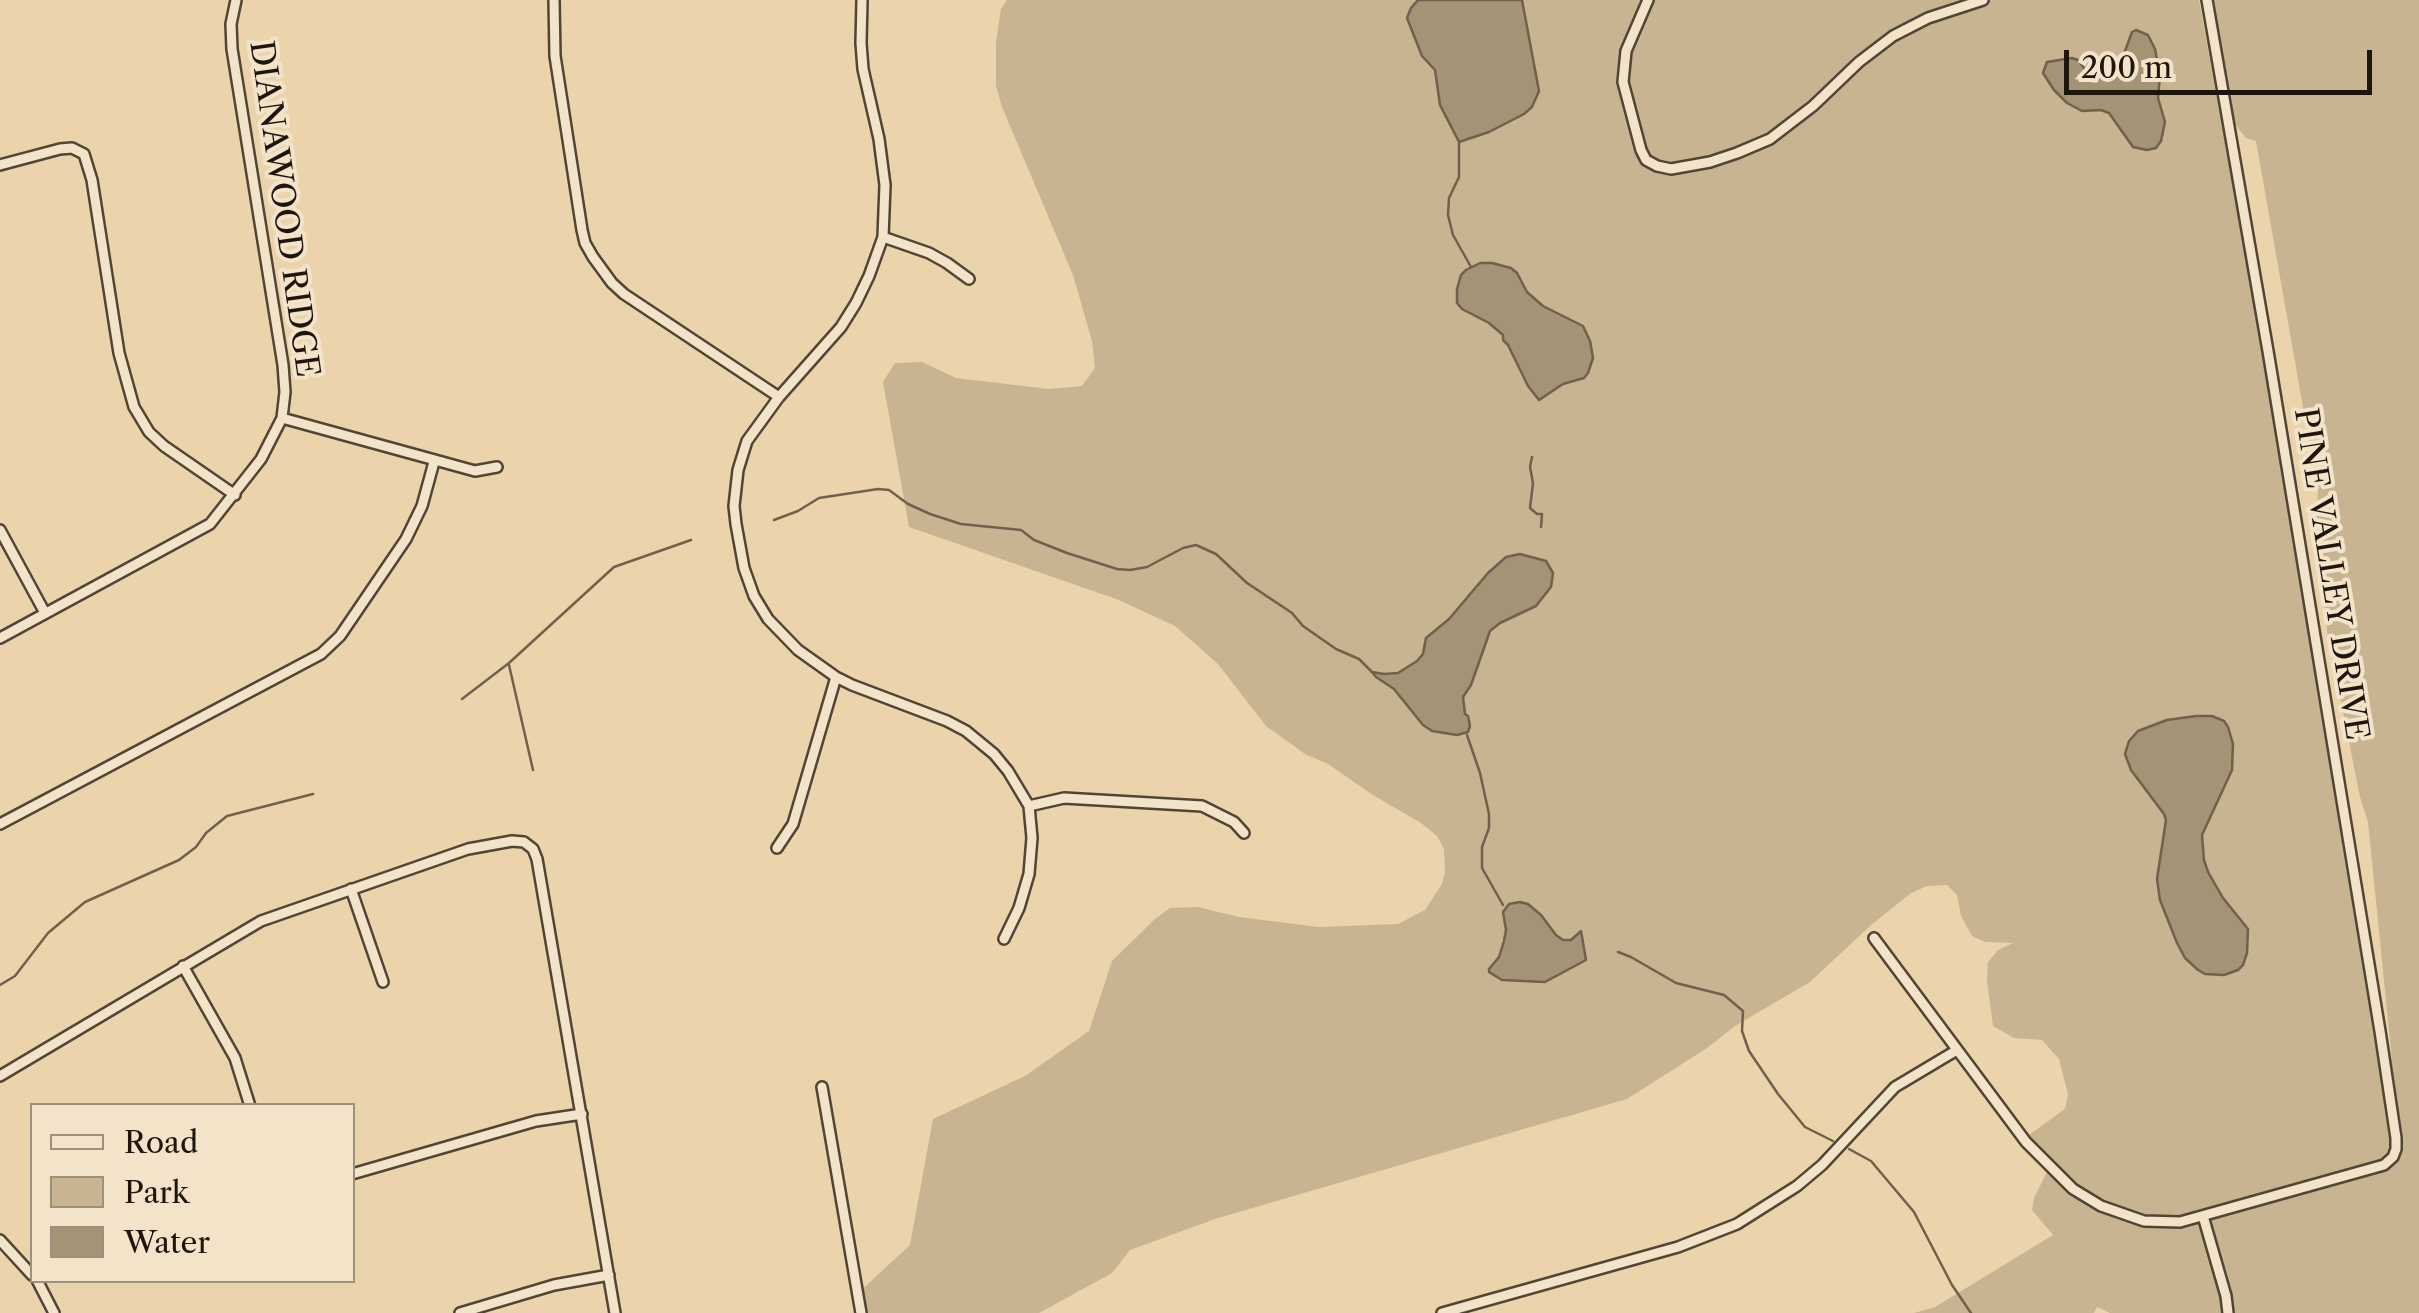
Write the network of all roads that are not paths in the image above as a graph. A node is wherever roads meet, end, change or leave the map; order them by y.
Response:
1 (236, 0) edge
2 (554, 0) edge
3 (862, 0) edge
4 (1648, 0) edge
5 (1983, 0) edge
6 (2207, 0) edge
7 (0, 165) edge
8 (883, 237) junction
9 (969, 278) dead end
10 (779, 397) junction
11 (282, 418) junction
12 (434, 462) junction
13 (497, 466) dead end
14 (234, 495) junction
15 (0, 530) edge
16 (45, 614) junction
17 (0, 638) edge
18 (836, 677) junction
19 (1028, 806) junction
20 (0, 824) edge
21 (1244, 832) dead end
22 (778, 848) dead end
23 (351, 889) junction
24 (1874, 938) dead end
25 (1004, 939) dead end
26 (183, 966) junction
27 (383, 982) dead end
28 (1957, 1050) junction
29 (0, 1076) edge
30 (822, 1087) dead end
31 (249, 1103) edge
32 (582, 1114) junction
33 (355, 1173) edge
34 (2204, 1216) junction
35 (0, 1240) edge
36 (30, 1272) edge
37 (609, 1276) junction
38 (41, 1283) edge
39 (54, 1313) edge
40 (460, 1313) edge
41 (615, 1313) edge
42 (862, 1313) edge
43 (1442, 1313) edge
44 (2228, 1313) edge

1 - 11 street, DIANAWOOD RIDGE
2 - 10 street
3 - 8 street
4 - 5 street
6 - 34 street, PINE VALLEY DRIVE
7 - 14 street
8 - 9 street
8 - 10 street
10 - 18 street
11 - 12 street
11 - 14 street, DIANAWOOD RIDGE
12 - 13 street
12 - 20 street
14 - 16 street, DIANAWOOD RIDGE
15 - 16 street
16 - 17 street, DIANAWOOD RIDGE
18 - 19 street
18 - 22 street
19 - 21 street
19 - 25 street
23 - 26 street
23 - 27 street
23 - 32 street
24 - 28 street
26 - 29 street
26 - 31 street
28 - 34 street
28 - 43 street
30 - 42 street
32 - 33 street
32 - 37 street
34 - 44 street
35 - 36 street
37 - 40 street
37 - 41 street
38 - 39 street

